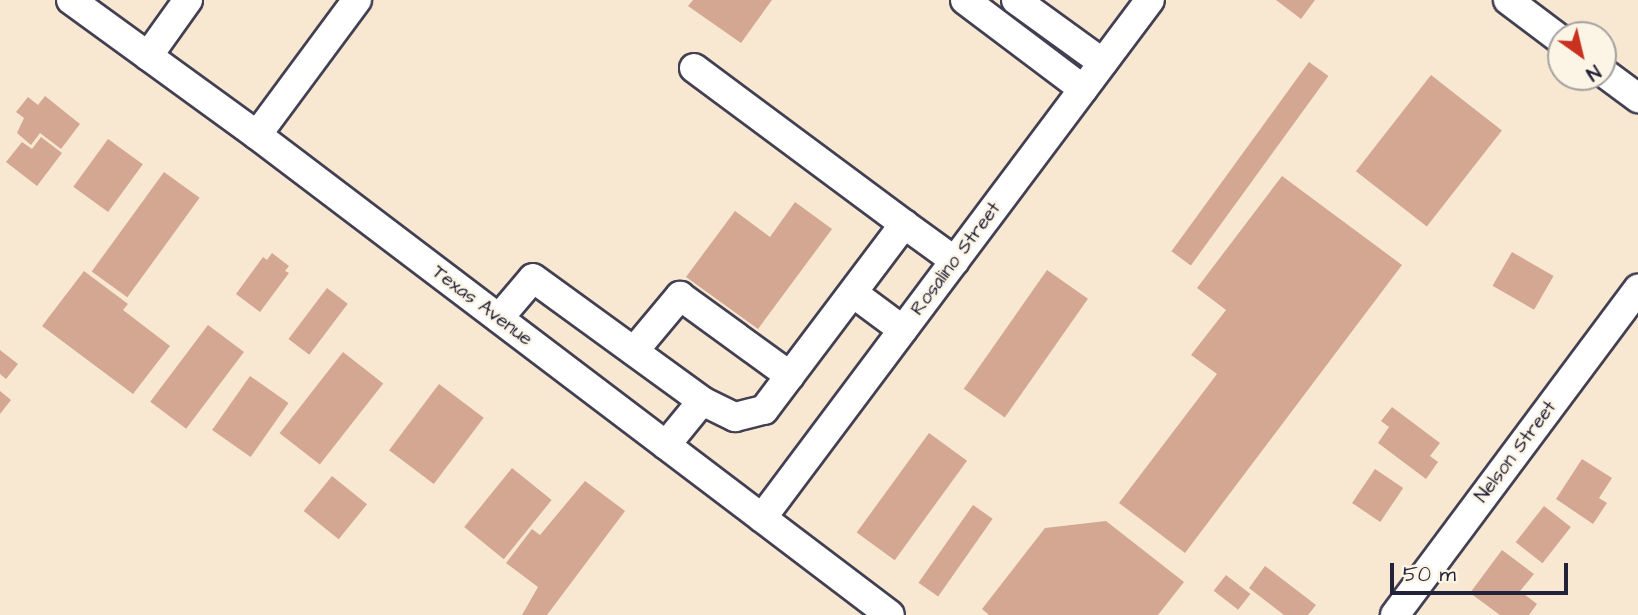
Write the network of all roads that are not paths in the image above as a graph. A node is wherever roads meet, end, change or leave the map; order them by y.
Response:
1 (188, 0) edge
2 (357, 0) edge
3 (965, 0) edge
4 (1016, 0) edge
5 (1150, 0) edge
6 (1508, 0) edge
7 (87, 4) edge
8 (1547, 29) edge
9 (148, 56) junction
10 (1103, 63) junction
11 (694, 68) dead end
12 (1617, 82) edge
13 (1083, 89) junction
14 (1638, 98) edge
15 (257, 135) junction
16 (904, 224) junction
17 (954, 261) junction
18 (1638, 289) edge
19 (853, 293) junction
20 (499, 318) junction
21 (903, 330) junction
22 (634, 351) junction
23 (790, 376) junction
24 (702, 401) junction
25 (666, 445) junction
26 (762, 518) junction
27 (890, 615) edge
28 (1395, 615) edge

1 - 9 street
2 - 15 street
3 - 13 street
4 - 10 street
5 - 10 street, Rosalino Street
6 - 8 street
7 - 9 street, Texas Avenue
9 - 15 street, Texas Avenue
10 - 13 street, Rosalino Street
11 - 16 street
12 - 14 street
13 - 17 street, Rosalino Street
15 - 20 street, Texas Avenue
16 - 17 street
16 - 19 street
17 - 21 street, Rosalino Street
18 - 28 street, Nelson Street
19 - 21 street
19 - 23 street
20 - 22 street
20 - 25 street, Texas Avenue
21 - 26 street, Rosalino Street
22 - 23 street
22 - 24 street
23 - 24 street
24 - 25 street
25 - 26 street, Texas Avenue
26 - 27 street, Texas Avenue

